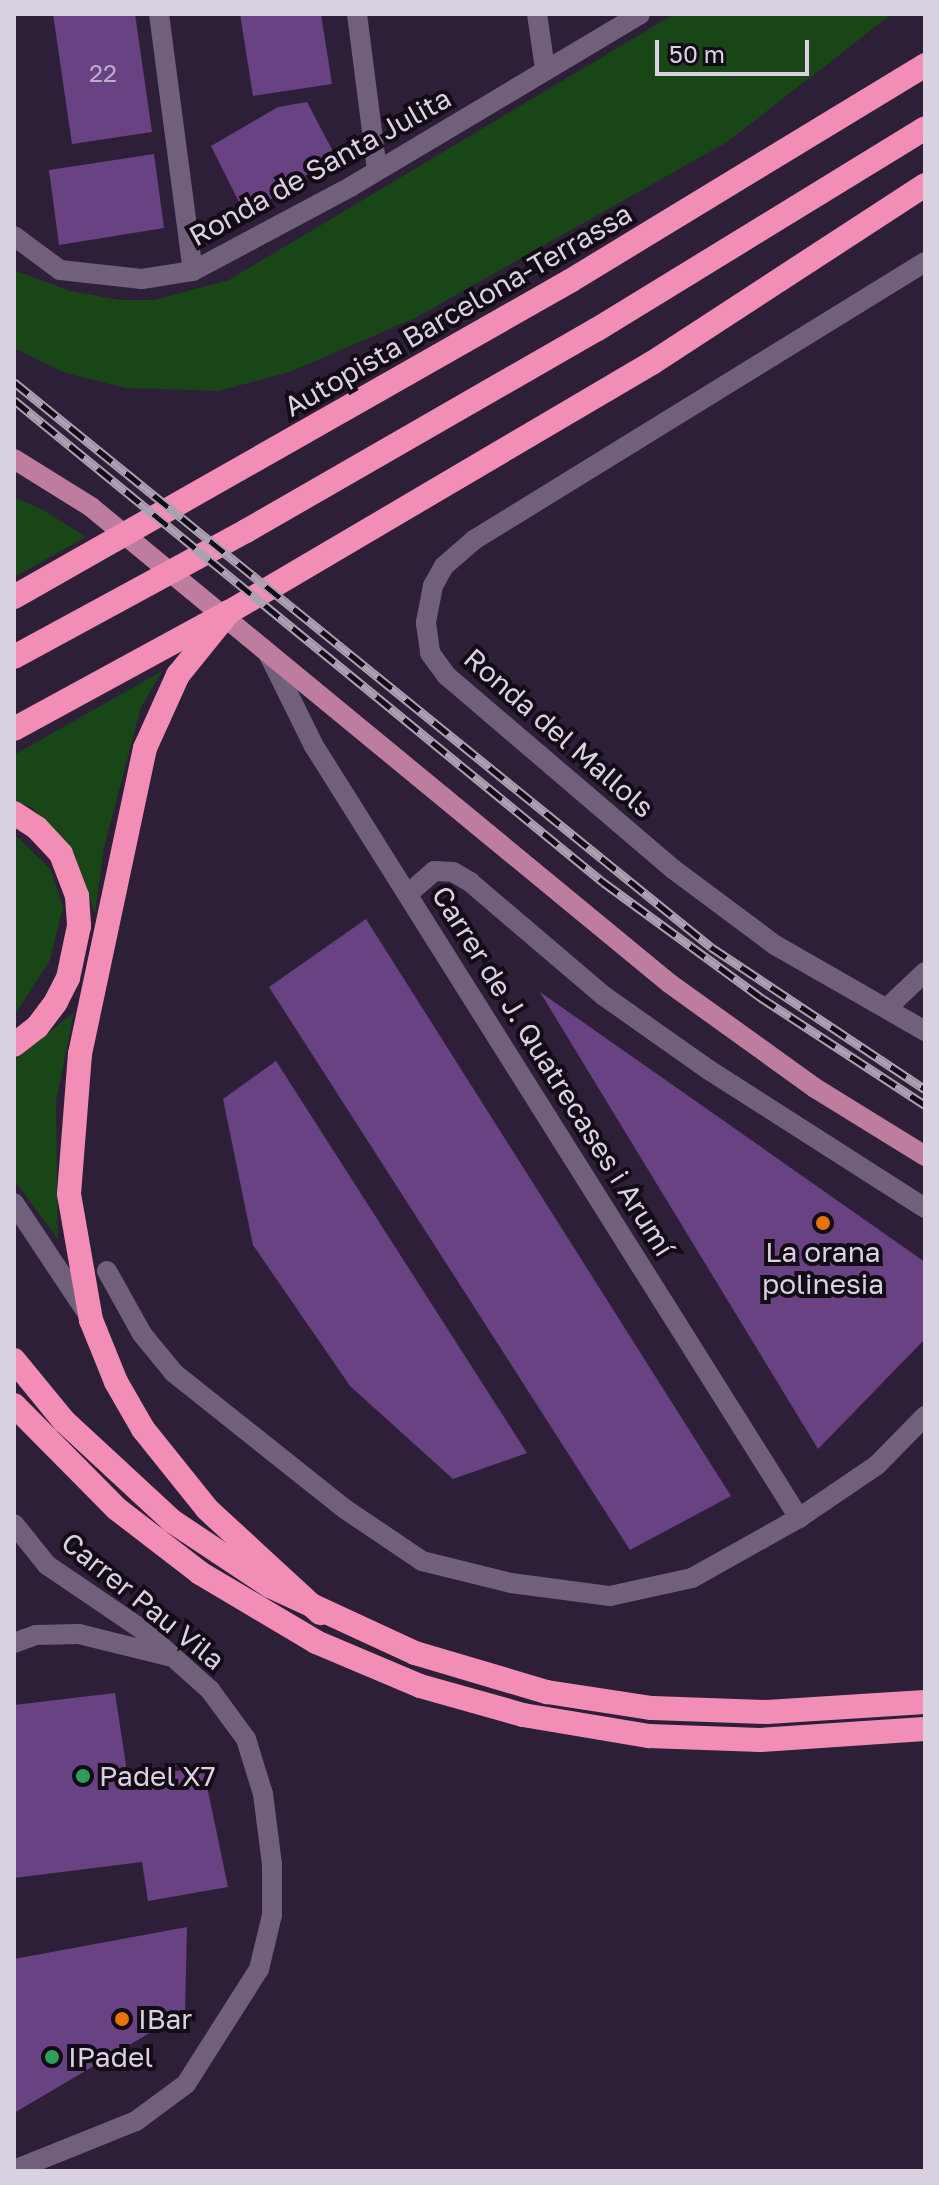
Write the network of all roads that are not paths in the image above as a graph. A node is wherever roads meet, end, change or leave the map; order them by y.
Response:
1 (159, 14) edge
2 (357, 14) edge
3 (537, 14) edge
4 (640, 14) edge
5 (925, 65) edge
6 (545, 69) junction
7 (925, 128) edge
8 (377, 171) junction
9 (925, 185) edge
10 (14, 236) edge
11 (925, 262) edge
12 (193, 271) junction
13 (14, 459) edge
14 (14, 473) edge
15 (67, 490) junction
16 (14, 597) edge
17 (229, 612) junction
18 (267, 650) junction
19 (14, 657) edge
20 (14, 729) edge
21 (14, 813) edge
22 (409, 893) junction
23 (925, 972) edge
24 (888, 1007) junction
25 (925, 1031) edge
26 (14, 1045) edge
27 (925, 1156) edge
28 (14, 1203) edge
29 (925, 1208) edge
30 (107, 1271) dead end
31 (91, 1320) junction
32 (14, 1360) edge
33 (14, 1405) edge
34 (925, 1416) edge
35 (799, 1518) junction
36 (14, 1524) edge
37 (320, 1613) junction
38 (14, 1643) edge
39 (180, 1660) junction
40 (925, 1702) edge
41 (925, 1729) edge
42 (14, 2170) edge

1 - 12 street
2 - 8 street
3 - 6 street
4 - 6 street, Ronda de Santa Julita
5 - 16 highway, Autopista Barcelona-Terrassa
6 - 8 street, Ronda de Santa Julita
7 - 19 highway
8 - 12 street, Ronda de Santa Julita
9 - 17 highway
10 - 12 street, Ronda de Santa Julita
11 - 24 street, Ronda del Mallols
13 - 15 main road
14 - 15 street
15 - 18 main road
17 - 20 highway
17 - 31 highway
18 - 22 street, Carrer de J. Quatrecases i Arumí
18 - 27 main road
21 - 26 highway
22 - 29 street
22 - 35 street, Carrer de J. Quatrecases i Arumí
23 - 24 street
24 - 25 street, Ronda del Mallols
28 - 31 street
30 - 35 street
31 - 37 highway
32 - 37 highway
33 - 41 highway
34 - 35 street
36 - 39 street, Carrer Pau Vila
37 - 40 highway
38 - 39 street
39 - 42 street, Carrer Pau Vila

